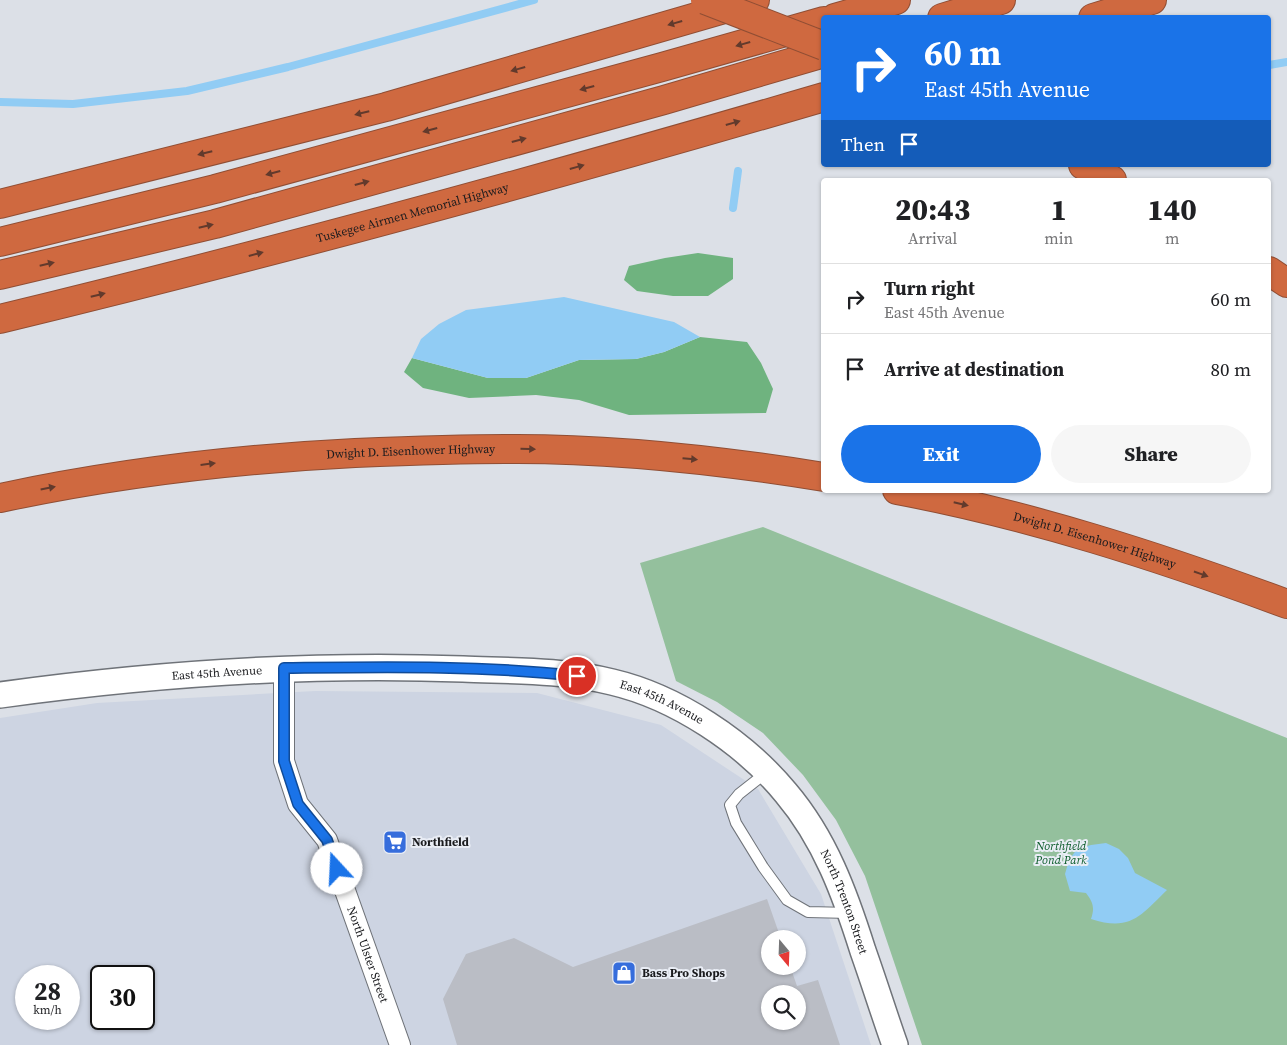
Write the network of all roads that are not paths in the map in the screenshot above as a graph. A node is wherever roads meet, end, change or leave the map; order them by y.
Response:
1 (705, 0) edge
2 (755, 0) edge
3 (896, 0) edge
4 (1001, 0) edge
5 (1152, 0) edge
6 (846, 15) edge
7 (952, 15) edge
8 (1103, 15) edge
9 (821, 22) edge
10 (821, 45) edge
11 (821, 54) edge
12 (821, 98) edge
13 (1087, 167) edge
14 (1108, 178) edge
15 (0, 204) edge
16 (0, 242) edge
17 (1271, 272) edge
18 (0, 275) edge
19 (1287, 283) edge
20 (0, 319) edge
21 (821, 477) edge
22 (911, 493) edge
23 (0, 498) edge
24 (1287, 604) edge
25 (284, 668) junction
26 (0, 694) edge
27 (767, 772) junction
28 (851, 913) junction
29 (400, 1045) edge
30 (895, 1045) edge

1 - 10 highway, bridge
2 -> 15 highway
3 - 6 highway
4 - 7 highway
5 - 8 highway
9 -> 16 highway
18 -> 11 highway
20 -> 12 highway, Tuskegee Airmen Memorial Highway
13 - 14 highway
17 - 19 highway
23 -> 21 highway, Dwight D. Eisenhower Highway
22 -> 24 highway, Dwight D. Eisenhower Highway
25 - 26 street, East 45th Avenue
25 - 27 street, East 45th Avenue
25 - 29 street, North Ulster Street
27 - 28 street, North Trenton Street
27 - 28 lane
28 - 30 street, North Trenton Street

